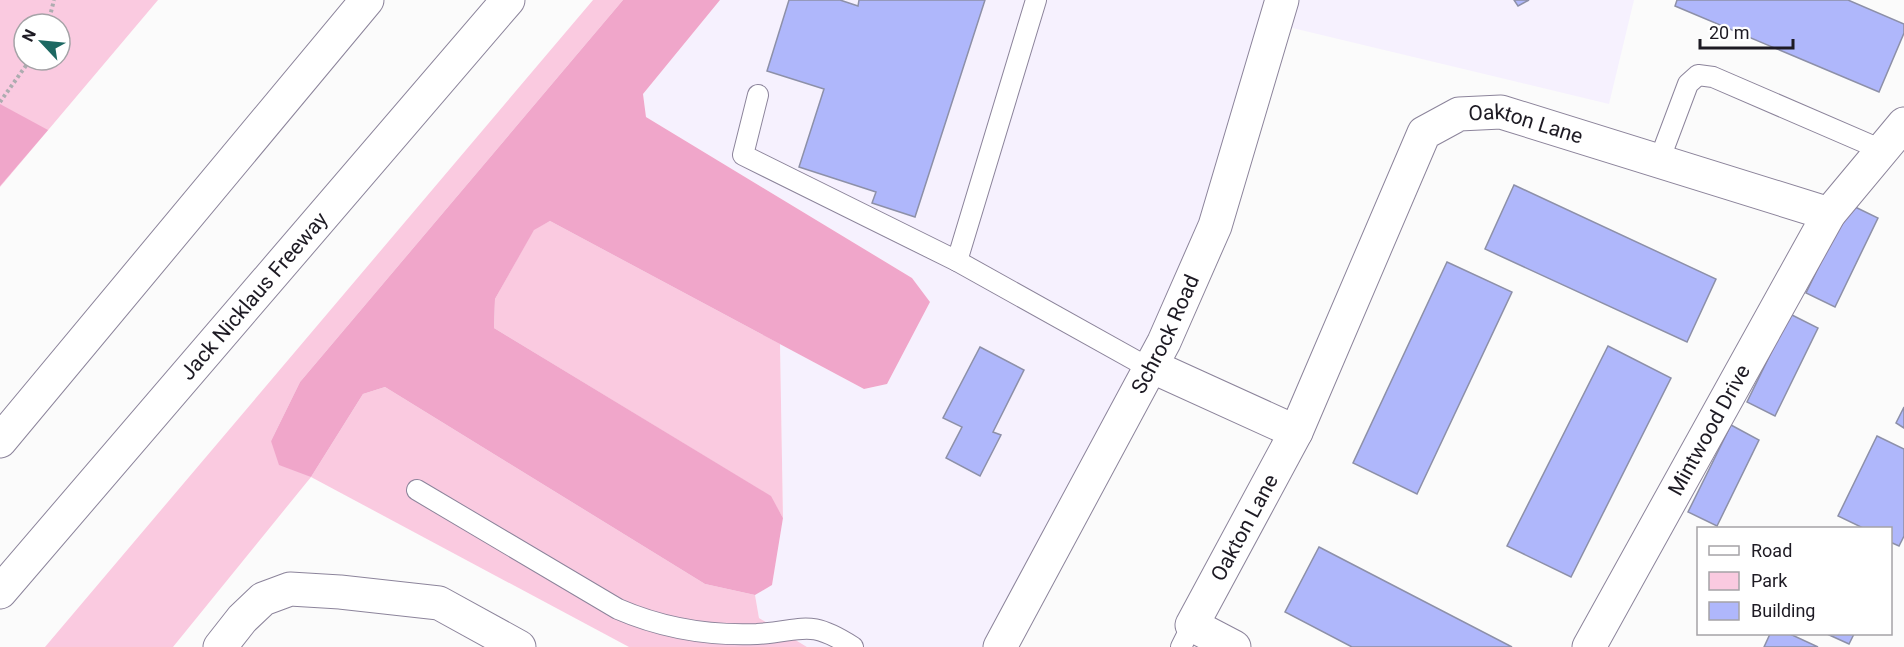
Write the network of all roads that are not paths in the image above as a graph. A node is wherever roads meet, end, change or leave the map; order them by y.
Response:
1 (367, 0) edge
2 (508, 0) edge
3 (1036, 0) edge
4 (1282, 0) edge
5 (758, 95) dead end
6 (1904, 124) edge
7 (1882, 150) junction
8 (1659, 161) junction
9 (1829, 214) junction
10 (957, 261) junction
11 (1150, 367) junction
12 (1296, 432) junction
13 (0, 441) edge
14 (417, 490) dead end
15 (0, 592) edge
16 (1186, 636) edge
17 (220, 647) edge
18 (519, 647) edge
19 (853, 647) edge
20 (1000, 647) edge
21 (1234, 647) edge
22 (1589, 647) edge

1 - 13 main road
2 - 15 main road, Jack Nicklaus Freeway
3 - 10 lane
4 - 11 main road, Schrock Road
5 - 10 lane
6 - 7 main road
7 - 8 lane
7 - 9 main road
8 - 9 main road, Oakton Lane
8 - 12 main road, Oakton Lane
9 - 22 main road, Mintwood Drive
10 - 11 lane
11 - 12 main road
11 - 20 main road, Schrock Road
12 - 16 main road, Oakton Lane
14 - 19 lane
16 - 21 main road
17 - 18 main road

